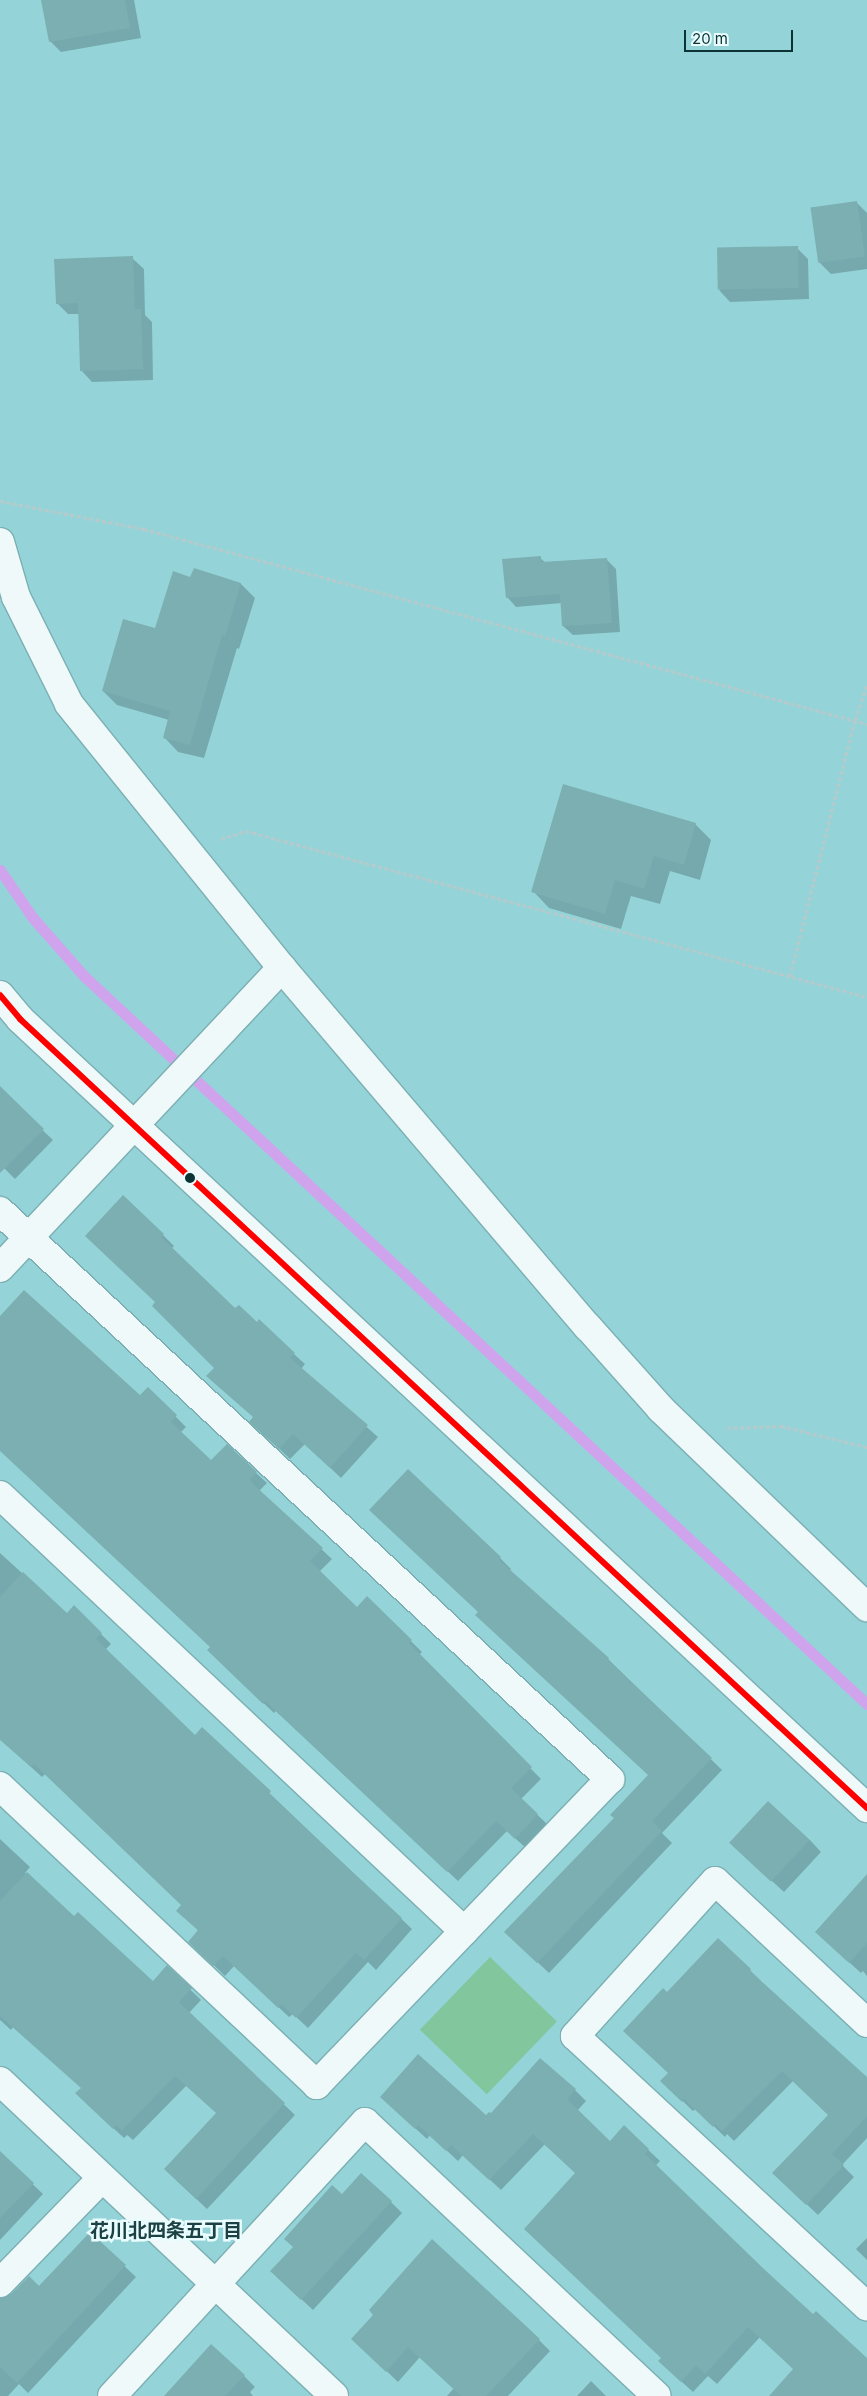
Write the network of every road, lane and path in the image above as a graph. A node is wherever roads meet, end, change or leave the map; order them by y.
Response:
1 (0, 501) edge
2 (0, 542) edge
3 (867, 686) edge
4 (855, 720) junction
5 (867, 724) edge
6 (186, 850) junction
7 (282, 968) junction
8 (790, 976) junction
9 (0, 995) edge
10 (867, 997) edge
11 (135, 1124) junction
12 (0, 1211) edge
13 (28, 1238) junction
14 (0, 1268) edge
15 (682, 1429) junction
16 (867, 1448) edge
17 (0, 1495) edge
18 (867, 1607) edge
19 (0, 1786) edge
20 (867, 1808) edge
21 (464, 1931) junction
22 (867, 2024) edge
23 (0, 2082) edge
24 (102, 2178) junction
25 (0, 2283) edge
26 (214, 2284) junction
27 (867, 2306) edge
28 (112, 2396) edge
29 (334, 2396) edge
30 (657, 2396) edge

1 - 4 path
2 - 6 street
3 - 4 path
4 - 5 path
4 - 8 path
6 - 7 street
6 - 8 path
7 - 11 street
7 - 15 street
8 - 10 path
9 - 11 street
11 - 13 street
11 - 20 street
12 - 13 street
13 - 14 street
13 - 21 street
15 - 16 path
15 - 18 street
17 - 21 street
19 - 21 street
22 - 27 street
23 - 24 street
24 - 25 street
24 - 26 street
26 - 28 street
26 - 29 street
26 - 30 street

